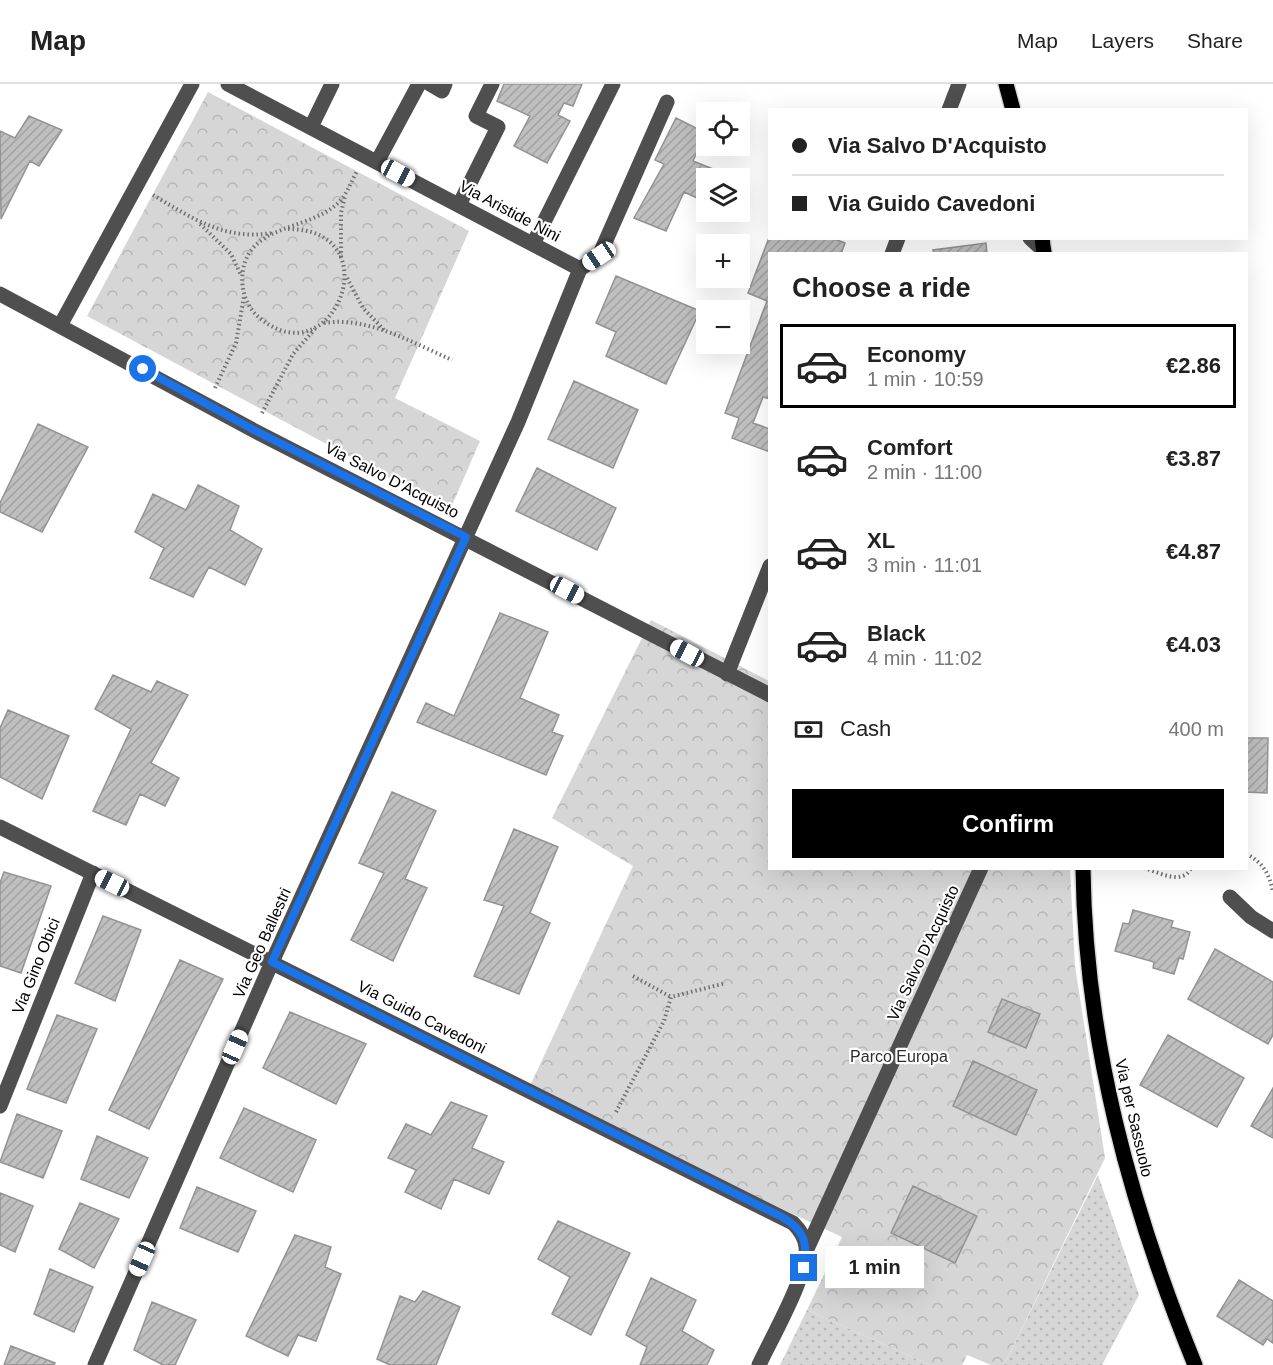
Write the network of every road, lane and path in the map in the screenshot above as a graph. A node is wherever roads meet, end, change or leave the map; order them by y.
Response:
1 (192, 84) edge
2 (228, 84) edge
3 (332, 84) edge
4 (419, 84) edge
5 (430, 84) edge
6 (445, 84) edge
7 (492, 84) edge
8 (613, 84) edge
9 (959, 84) edge
10 (1006, 84) edge
11 (257, 91) edge
12 (668, 102) dead end
13 (950, 108) edge
14 (1012, 108) edge
15 (311, 127) junction
16 (371, 159) junction
17 (137, 186) junction
18 (346, 193) junction
19 (459, 205) junction
20 (193, 219) junction
21 (288, 229) junction
22 (274, 232) junction
23 (533, 244) junction
24 (341, 258) junction
25 (580, 269) junction
26 (345, 271) junction
27 (242, 279) junction
28 (0, 294) edge
29 (244, 295) junction
30 (61, 324) junction
31 (322, 324) junction
32 (385, 331) junction
33 (452, 360) dead end
34 (207, 404) junction
35 (254, 430) junction
36 (466, 537) junction
37 (768, 571) edge
38 (727, 674) junction
39 (768, 694) edge
40 (0, 827) edge
41 (1248, 856) edge
42 (980, 870) edge
43 (1083, 870) edge
44 (1151, 870) edge
45 (1190, 870) edge
46 (93, 873) junction
47 (1273, 893) edge
48 (1230, 897) dead end
49 (1273, 931) edge
50 (272, 962) junction
51 (633, 976) dead end
52 (726, 983) dead end
53 (671, 996) junction
54 (0, 1106) edge
55 (606, 1130) junction
56 (806, 1253) junction
57 (95, 1365) edge
58 (759, 1365) edge
59 (1195, 1365) edge

1 - 17 street
2 - 11 street, Via Aristide Nini
3 - 15 street
4 - 16 street
5 - 6 street
7 - 19 street
8 - 23 street
9 - 13 street
10 - 14 main road
11 - 15 street, Via Aristide Nini
12 - 25 street
15 - 16 street, Via Aristide Nini
16 - 18 path
16 - 19 street, Via Aristide Nini
17 - 20 path
17 - 30 street
18 - 21 path
18 - 24 path
19 - 23 street, Via Aristide Nini
20 - 22 path
20 - 27 path
21 - 22 path
21 - 24 path
22 - 27 path
23 - 25 street, Via Aristide Nini
24 - 26 path
25 - 36 street
26 - 31 path
26 - 32 path
27 - 29 path
28 - 30 street, Via Salvo D'Acquisto
29 - 31 path
29 - 34 path
30 - 34 street, Via Salvo D'Acquisto
31 - 32 path
31 - 35 path
32 - 33 path
34 - 35 street, Via Salvo D'Acquisto
35 - 36 street, Via Salvo D'Acquisto
36 - 38 street, Via Salvo D'Acquisto
36 - 50 street, Via Geo Ballestri
37 - 38 street
38 - 39 street, Via Salvo D'Acquisto
40 - 46 street, Via Guido Cavedoni
41 - 47 path
42 - 56 street, Via Salvo D'Acquisto
43 - 59 main road, Via per Sassuolo
44 - 45 path
46 - 50 street, Via Guido Cavedoni
46 - 54 street, Via Gino Obici
48 - 49 street
50 - 55 street, Via Guido Cavedoni
50 - 57 street, Via Geo Ballestri
51 - 53 path
52 - 53 path
53 - 55 path
55 - 56 street, Via Guido Cavedoni
56 - 58 street, Via Salvo D'Acquisto

